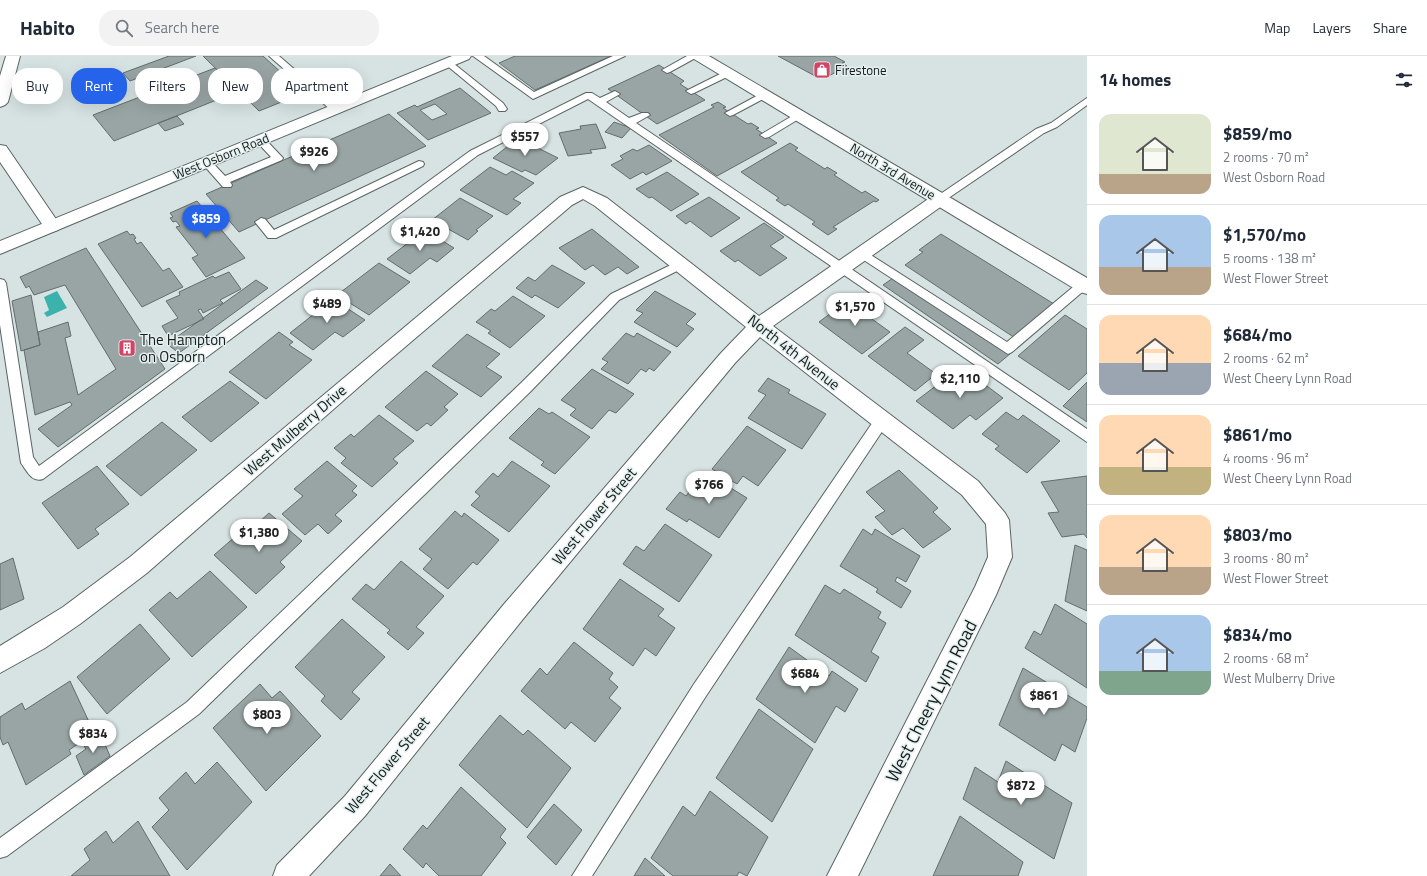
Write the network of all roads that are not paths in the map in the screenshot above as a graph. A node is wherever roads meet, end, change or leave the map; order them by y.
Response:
1 (13, 56) edge
2 (274, 56) edge
3 (464, 56) edge
4 (478, 56) edge
5 (620, 56) edge
6 (694, 56) edge
7 (699, 56) edge
8 (448, 62) junction
9 (667, 70) dead end
10 (728, 73) junction
11 (691, 91) dead end
12 (616, 94) dead end
13 (764, 95) junction
14 (1087, 101) edge
15 (0, 102) edge
16 (599, 102) junction
17 (335, 109) junction
18 (502, 109) dead end
19 (730, 113) dead end
20 (645, 115) dead end
21 (799, 115) junction
22 (629, 122) junction
23 (765, 135) dead end
24 (260, 140) junction
25 (0, 150) edge
26 (206, 162) junction
27 (420, 164) dead end
28 (583, 192) joint
29 (940, 199) junction
30 (261, 222) dead end
31 (52, 226) junction
32 (0, 248) edge
33 (863, 254) junction
34 (679, 265) junction
35 (842, 268) junction
36 (0, 283) edge
37 (1085, 286) edge
38 (759, 326) junction
39 (882, 420) junction
40 (1087, 436) edge
41 (998, 520) joint
42 (0, 660) edge
43 (0, 849) edge
44 (288, 876) edge
45 (581, 876) edge
46 (842, 876) edge

1 - 15 street
2 - 17 lane
3 - 8 street, West Osborn Road
4 - 5 lane
6 - 9 lane
7 - 10 street, North 3rd Avenue
8 - 17 street, West Osborn Road
8 - 18 lane
10 - 11 lane
10 - 13 street, North 3rd Avenue
12 - 16 lane
13 - 19 lane
13 - 21 street, North 3rd Avenue
14 - 29 lane
16 - 22 lane
16 - 36 lane
17 - 24 street, West Osborn Road
20 - 22 lane
21 - 23 lane
21 - 29 street, North 3rd Avenue
22 - 35 lane
24 - 26 street, West Osborn Road
24 - 26 lane
25 - 31 street
26 - 31 street, West Osborn Road
27 - 30 lane
28 - 34 street, North 4th Avenue
28 - 42 street, West Mulberry Drive
29 - 33 street, West Flower Street
29 - 37 street, North 3rd Avenue
31 - 32 street, West Osborn Road
33 - 35 street, West Flower Street
33 - 37 lane
34 - 38 street, North 4th Avenue
34 - 43 lane
35 - 38 street, West Flower Street
35 - 40 lane
38 - 39 street, North 4th Avenue
38 - 44 street, West Flower Street
39 - 41 street, North 4th Avenue
39 - 45 lane
41 - 46 street, West Cheery Lynn Road

